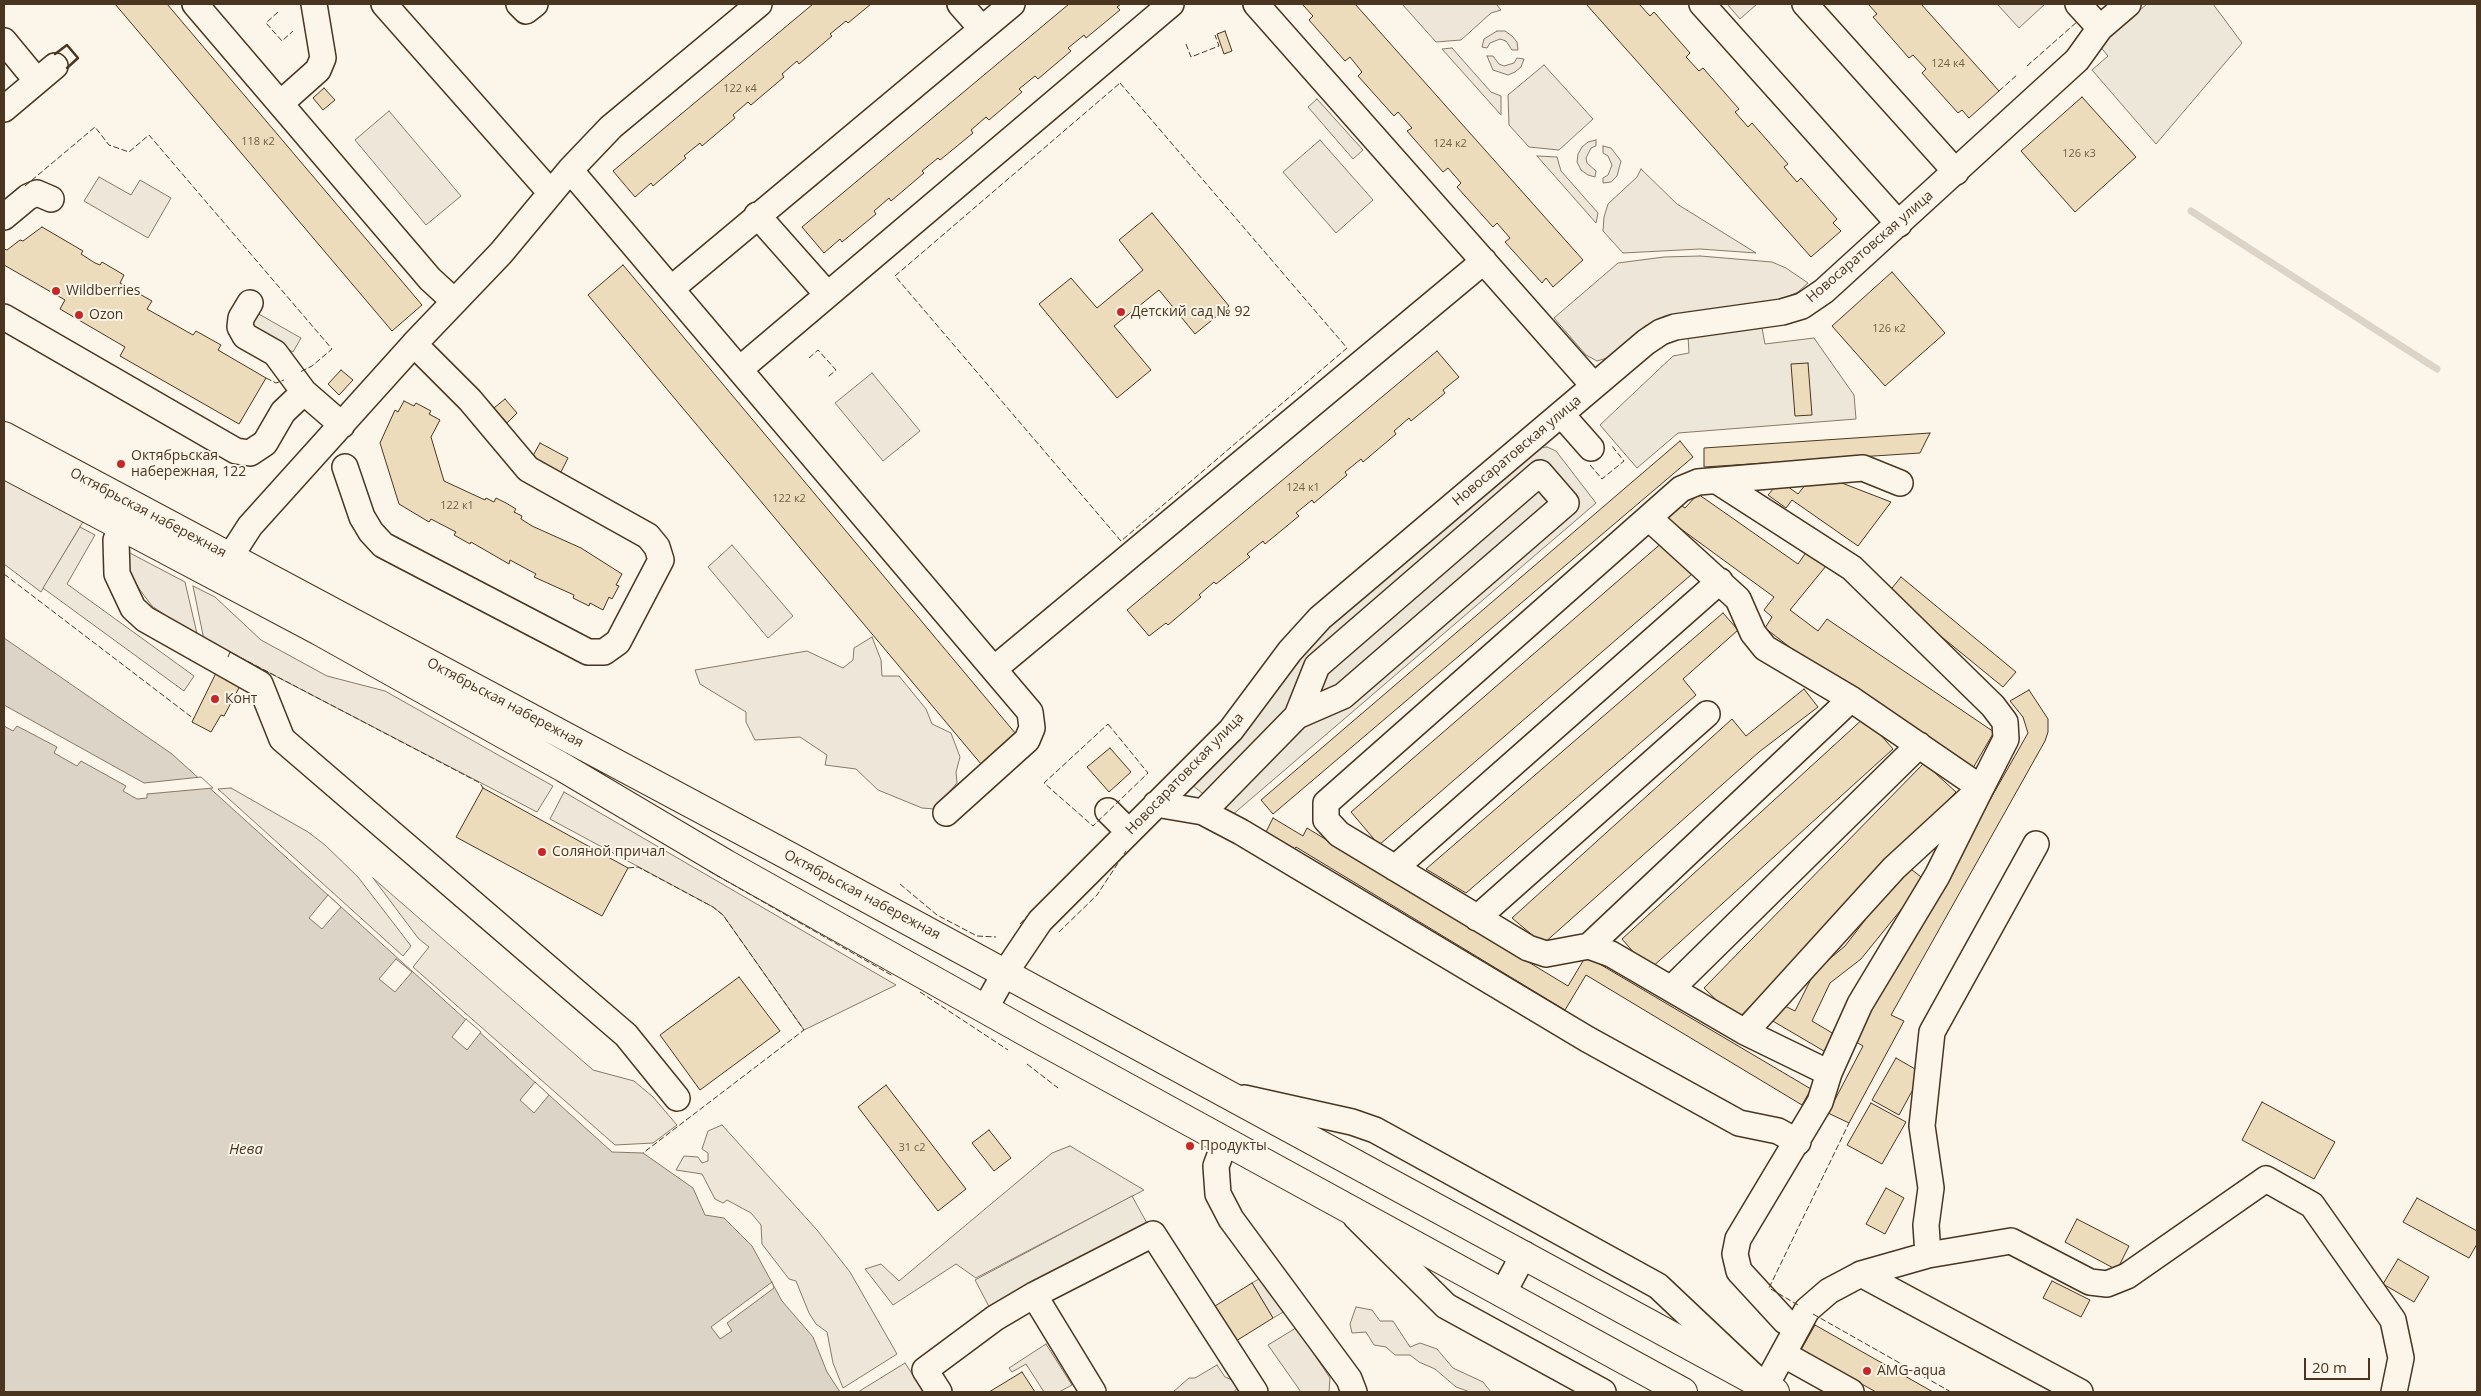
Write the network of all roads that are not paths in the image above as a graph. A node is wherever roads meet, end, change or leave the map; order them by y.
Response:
1 (195, 4) edge
2 (314, 4) edge
3 (386, 4) edge
4 (519, 4) edge
5 (535, 4) edge
6 (759, 4) edge
7 (960, 4) edge
8 (1012, 4) edge
9 (1170, 4) edge
10 (1256, 4) edge
11 (1702, 4) edge
12 (1805, 4) edge
13 (2078, 4) edge
14 (2128, 4) edge
15 (2100, 28) junction
16 (982, 29) junction
17 (4, 41) edge
18 (281, 103) junction
19 (4, 109) edge
20 (570, 170) junction
21 (1956, 172) junction
22 (551, 193) junction
23 (51, 199) dead end
24 (757, 215) junction
25 (4, 217) edge
26 (1899, 224) junction
27 (1484, 261) junction
28 (671, 289) junction
29 (828, 294) junction
30 (454, 301) junction
31 (250, 303) dead end
32 (4, 317) edge
33 (414, 344) junction
34 (740, 369) junction
35 (1594, 386) junction
36 (304, 392) junction
37 (1561, 414) junction
38 (342, 425) junction
39 (4, 436) edge
40 (1591, 448) dead end
41 (4, 464) edge
42 (345, 467) dead end
43 (1717, 481) junction
44 (1900, 483) dead end
45 (1649, 518) junction
46 (122, 526) junction
47 (230, 557) junction
48 (1720, 580) junction
49 (994, 669) junction
50 (1851, 698) junction
51 (1707, 714) dead end
52 (1297, 716) junction
53 (1919, 745) junction
54 (1981, 788) junction
55 (1156, 804) junction
56 (1108, 811) dead end
57 (1202, 812) junction
58 (946, 813) dead end
59 (1128, 832) junction
60 (2036, 844) dead end
61 (1395, 868) junction
62 (1477, 918) junction
63 (1589, 946) junction
64 (1005, 973) junction
65 (1671, 989) junction
66 (986, 1009) junction
67 (1745, 1032) junction
68 (1829, 1073) junction
69 (1231, 1096) junction
70 (677, 1098) dead end
71 (1225, 1142) junction
72 (1798, 1142) junction
73 (1500, 1199) junction
74 (1345, 1206) junction
75 (1484, 1232) junction
76 (1524, 1254) junction
77 (1928, 1255) junction
78 (1861, 1274) junction
79 (1503, 1293) junction
80 (1034, 1295) junction
81 (1797, 1328) junction
82 (1783, 1354) junction
83 (1770, 1389) edge
84 (939, 1392) edge
85 (1093, 1392) edge
86 (1255, 1392) edge
87 (1354, 1392) edge
88 (1603, 1392) edge
89 (1683, 1392) edge
90 (1850, 1392) edge
91 (2080, 1392) edge
92 (2394, 1392) edge

1 - 18 street
2 - 18 street
3 - 22 street
4 - 5 street
6 - 20 street
7 - 16 street
8 - 16 street
9 - 29 street
10 - 27 street
11 - 26 street
12 - 21 street
13 - 15 street
14 - 15 street, Новосаратовская улица
15 - 21 street, Новосаратовская улица
16 - 24 street
17 - 19 street
18 - 30 street
20 - 22 street
20 - 28 street
21 - 26 street, Новосаратовская улица
22 - 30 street
23 - 25 street
24 - 28 street
24 - 29 street
26 - 35 street, Новосаратовская улица
27 - 35 street
27 - 49 street
28 - 34 street
29 - 34 street
30 - 33 street
31 - 36 street
32 - 36 street
33 - 38 street
33 - 42 street
34 - 49 street
35 - 37 street, Новосаратовская улица
36 - 38 street
37 - 40 street
37 - 55 street, Новосаратовская улица
38 - 47 street
39 - 47 main road, Октябрьская набережная
41 - 46 main road, Октябрьская набережная
43 - 44 street
43 - 45 street
43 - 54 street
45 - 48 street
45 - 61 street
46 - 66 main road, Октябрьская набережная
46 - 70 street
47 - 64 main road, Октябрьская набережная
48 - 50 street
48 - 61 street
49 - 58 street
50 - 53 street
50 - 63 street
51 - 62 street
52 - 52 street
52 - 57 street
53 - 54 street
53 - 65 street
54 - 67 street
54 - 68 street
55 - 57 street
55 - 59 street, Новосаратовская улица
56 - 59 street
57 - 72 street
59 - 64 street, Новосаратовская улица
60 - 77 street
61 - 62 street
62 - 63 street
63 - 65 street
64 - 66 street, Новосаратовская улица
64 - 69 main road, Октябрьская набережная
65 - 67 street
66 - 71 main road, Октябрьская набережная
67 - 68 street
68 - 72 street
69 - 73 street
69 - 75 main road, Октябрьская набережная
71 - 74 main road, Октябрьская набережная
71 - 87 street
72 - 81 street
73 - 75 street
73 - 83 street
74 - 79 main road, Октябрьская набережная
74 - 88 street
75 - 76 main road, Октябрьская набережная
76 - 79 street
76 - 83 main road, Октябрьская набережная
77 - 78 street
77 - 92 street
78 - 81 street
78 - 91 street
79 - 89 main road, Октябрьская набережная
80 - 84 street
80 - 85 street
80 - 86 street
81 - 82 street
82 - 83 street
82 - 90 street

